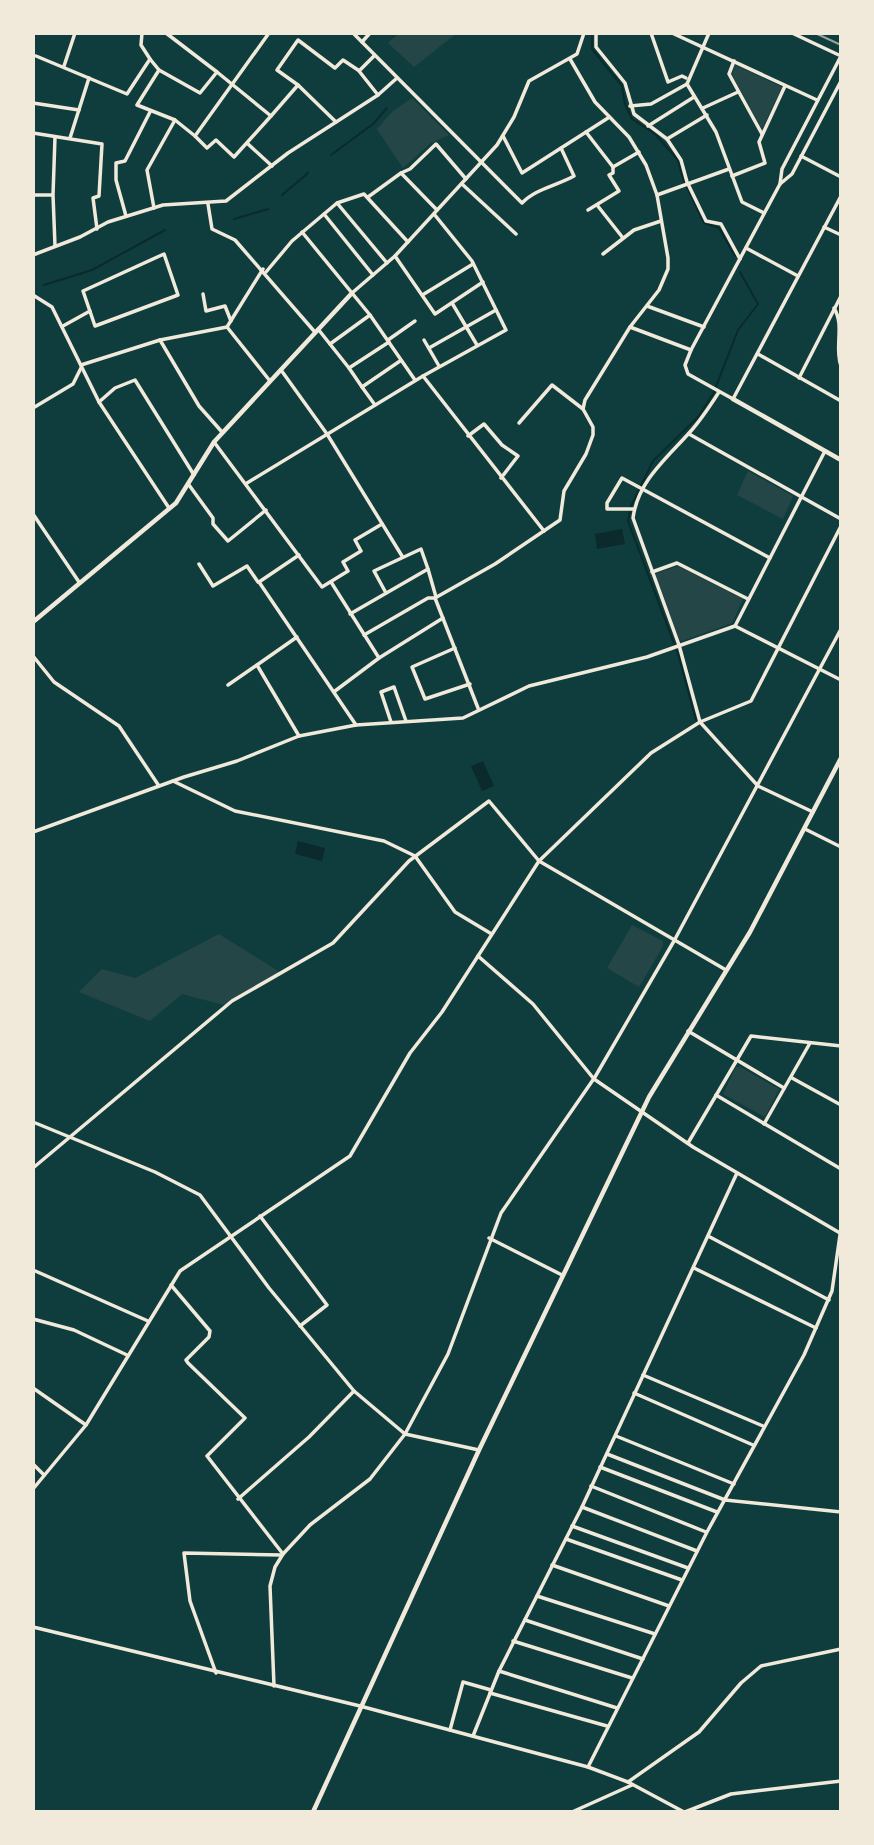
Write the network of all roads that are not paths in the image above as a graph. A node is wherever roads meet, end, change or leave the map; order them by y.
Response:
1 (75, 33) edge
2 (80, 33) edge
3 (100, 33) edge
4 (142, 33) edge
5 (166, 33) edge
6 (269, 33) edge
7 (353, 33) edge
8 (370, 33) edge
9 (584, 33) edge
10 (596, 33) edge
11 (651, 33) edge
12 (672, 33) edge
13 (709, 33) edge
14 (792, 33) edge
15 (362, 42) junction
16 (703, 47) junction
17 (36, 56) dead end
18 (374, 56) junction
19 (150, 59) junction
20 (570, 59) junction
21 (734, 61) junction
22 (64, 66) junction
23 (159, 70) junction
24 (359, 71) junction
25 (217, 72) junction
26 (89, 78) junction
27 (397, 78) junction
28 (687, 81) junction
29 (841, 81) edge
30 (233, 85) junction
31 (298, 85) junction
32 (785, 86) junction
33 (738, 92) junction
34 (378, 95) junction
35 (694, 96) junction
36 (817, 100) junction
37 (33, 103) edge
38 (630, 106) junction
39 (703, 108) junction
40 (79, 110) junction
41 (150, 112) junction
42 (707, 115) junction
43 (271, 116) junction
44 (608, 118) junction
45 (175, 120) junction
46 (336, 122) junction
47 (648, 125) junction
48 (586, 132) junction
49 (33, 134) edge
50 (762, 134) junction
51 (195, 136) junction
52 (503, 136) junction
53 (55, 137) junction
54 (70, 138) junction
55 (667, 139) junction
56 (248, 144) junction
57 (561, 148) junction
58 (639, 152) junction
59 (801, 156) junction
60 (480, 163) junction
61 (272, 166) junction
62 (613, 167) junction
63 (729, 169) junction
64 (401, 173) junction
65 (732, 176) junction
66 (841, 177) edge
67 (466, 179) junction
68 (685, 183) junction
69 (462, 184) junction
70 (780, 184) junction
71 (33, 195) edge
72 (53, 195) junction
73 (657, 195) junction
74 (841, 196) edge
75 (368, 197) junction
76 (337, 203) junction
77 (208, 204) junction
78 (597, 205) junction
79 (154, 208) junction
80 (588, 210) dead end
81 (436, 212) junction
82 (324, 214) junction
83 (764, 214) junction
84 (126, 216) junction
85 (661, 221) junction
86 (824, 227) junction
87 (97, 229) junction
88 (302, 232) junction
89 (516, 234) dead end
90 (841, 235) edge
91 (623, 238) junction
92 (408, 242) junction
93 (55, 247) junction
94 (746, 248) junction
95 (603, 254) dead end
96 (33, 255) edge
97 (395, 256) junction
98 (740, 259) junction
99 (387, 263) junction
100 (473, 264) junction
101 (265, 271) junction
102 (373, 275) junction
103 (798, 276) junction
104 (483, 282) junction
105 (352, 293) junction
106 (202, 294) dead end
107 (424, 294) junction
108 (34, 296) edge
109 (841, 296) edge
110 (452, 303) junction
111 (647, 306) junction
112 (834, 308) junction
113 (496, 310) junction
114 (90, 311) junction
115 (370, 315) junction
116 (231, 321) junction
117 (415, 321) dead end
118 (63, 326) junction
119 (227, 327) junction
120 (466, 327) junction
121 (630, 327) junction
122 (704, 327) junction
123 (315, 329) junction
124 (160, 340) junction
125 (388, 341) junction
126 (424, 341) dead end
127 (330, 344) junction
128 (477, 345) junction
129 (429, 348) junction
130 (691, 350) junction
131 (758, 354) junction
132 (401, 361) junction
133 (81, 366) junction
134 (439, 366) junction
135 (841, 366) edge
136 (349, 368) junction
137 (281, 370) junction
138 (423, 376) junction
139 (799, 378) junction
140 (415, 380) junction
141 (270, 381) junction
142 (362, 387) junction
143 (716, 390) junction
144 (733, 399) junction
145 (841, 401) edge
146 (99, 402) junction
147 (375, 406) junction
148 (33, 408) edge
149 (583, 409) junction
150 (519, 423) dead end
151 (223, 433) junction
152 (327, 434) junction
153 (689, 434) junction
154 (468, 436) junction
155 (215, 442) junction
156 (825, 451) junction
157 (841, 460) edge
158 (194, 476) junction
159 (501, 478) junction
160 (247, 483) junction
161 (189, 485) junction
162 (641, 488) junction
163 (801, 497) junction
164 (170, 509) junction
165 (634, 509) junction
166 (266, 510) junction
167 (34, 516) edge
168 (841, 519) edge
169 (382, 524) junction
170 (841, 526) edge
171 (544, 531) junction
172 (299, 555) junction
173 (402, 556) junction
174 (770, 558) junction
175 (199, 564) dead end
176 (428, 569) junction
177 (652, 572) junction
178 (79, 582) junction
179 (259, 582) junction
180 (331, 582) junction
181 (386, 593) junction
182 (436, 597) junction
183 (749, 599) junction
184 (351, 614) junction
185 (443, 618) junction
186 (33, 622) edge
187 (735, 626) junction
188 (841, 629) edge
189 (363, 635) junction
190 (297, 637) junction
191 (679, 645) junction
192 (777, 647) junction
193 (455, 648) junction
194 (33, 656) edge
195 (379, 658) junction
196 (257, 665) junction
197 (820, 670) junction
198 (841, 680) edge
199 (470, 684) junction
200 (228, 685) dead end
201 (335, 691) junction
202 (478, 708) junction
203 (391, 722) junction
204 (406, 722) junction
205 (700, 722) junction
206 (356, 725) junction
207 (299, 736) junction
208 (840, 762) edge
209 (173, 780) junction
210 (159, 786) junction
211 (758, 786) junction
212 (813, 812) junction
213 (805, 829) junction
214 (33, 832) edge
215 (841, 847) edge
216 (415, 856) junction
217 (539, 860) junction
218 (491, 933) junction
219 (674, 941) junction
220 (478, 956) junction
221 (726, 970) junction
222 (688, 1031) junction
223 (810, 1043) junction
224 (841, 1046) edge
225 (736, 1060) junction
226 (792, 1078) junction
227 (594, 1079) junction
228 (784, 1088) junction
229 (716, 1095) junction
230 (841, 1105) edge
231 (642, 1113) junction
232 (33, 1122) edge
233 (764, 1124) junction
234 (68, 1137) junction
235 (688, 1143) junction
236 (33, 1168) edge
237 (841, 1169) edge
238 (737, 1173) junction
239 (260, 1216) junction
240 (840, 1231) edge
241 (231, 1236) junction
242 (708, 1236) junction
243 (489, 1238) junction
244 (694, 1268) junction
245 (33, 1270) edge
246 (838, 1270) edge
247 (565, 1276) junction
248 (171, 1285) junction
249 (829, 1300) junction
250 (33, 1319) edge
251 (148, 1321) junction
252 (300, 1326) junction
253 (816, 1328) junction
254 (127, 1355) junction
255 (643, 1375) junction
256 (33, 1388) edge
257 (354, 1391) junction
258 (634, 1394) junction
259 (86, 1425) junction
260 (764, 1426) junction
261 (405, 1434) junction
262 (615, 1436) junction
263 (753, 1445) junction
264 (479, 1450) junction
265 (606, 1454) junction
266 (33, 1464) edge
267 (600, 1467) junction
268 (44, 1475) junction
269 (734, 1484) junction
270 (591, 1486) junction
271 (33, 1489) edge
272 (238, 1499) junction
273 (725, 1500) junction
274 (582, 1507) junction
275 (717, 1512) junction
276 (841, 1512) edge
277 (572, 1526) junction
278 (707, 1532) junction
279 (566, 1539) junction
280 (697, 1550) junction
281 (282, 1555) junction
282 (552, 1565) junction
283 (688, 1568) junction
284 (682, 1580) junction
285 (537, 1596) junction
286 (669, 1606) junction
287 (525, 1620) junction
288 (33, 1627) edge
289 (655, 1634) junction
290 (513, 1641) junction
291 (841, 1649) edge
292 (643, 1659) junction
293 (499, 1671) junction
294 (216, 1673) junction
295 (632, 1678) junction
296 (274, 1686) junction
297 (491, 1691) junction
298 (360, 1706) junction
299 (617, 1708) junction
300 (607, 1726) junction
301 (450, 1730) junction
302 (473, 1736) junction
303 (588, 1766) junction
304 (841, 1781) edge
305 (630, 1783) junction
306 (313, 1812) edge
307 (572, 1812) edge
308 (685, 1812) edge

1 - 22 street
2 - 3 street
4 - 19 street
5 - 25 street
6 - 30 street
7 - 15 street
8 - 15 street
9 - 20 street
10 - 38 street
11 - 28 street
12 - 16 street
13 - 16 street
14 - 36 street
15 - 18 street
16 - 21 street
16 - 28 street
17 - 22 street
18 - 24 street
18 - 27 street
19 - 23 street
19 - 26 street
20 - 44 street
20 - 52 street
21 - 32 street
21 - 33 street
22 - 26 street
23 - 25 street
23 - 41 street
24 - 31 street
24 - 34 street
25 - 30 street
26 - 40 street
27 - 34 street
27 - 60 street
28 - 35 street
28 - 38 street
29 - 59 street
30 - 43 street
30 - 51 street
31 - 43 street
31 - 46 street
32 - 36 street
32 - 50 street
33 - 39 street
33 - 50 street
34 - 46 street
35 - 39 street
35 - 47 street
36 - 70 street
37 - 40 street
38 - 47 street
39 - 42 street
40 - 54 street
41 - 45 street
41 - 84 street
42 - 55 street
42 - 63 street
43 - 56 street
44 - 48 street
44 - 58 street
45 - 51 street
45 - 79 street
46 - 61 street
47 - 55 street
48 - 57 street
48 - 62 street
49 - 53 street
50 - 65 street
51 - 56 street
52 - 57 street
52 - 60 street
53 - 54 street
53 - 72 street
54 - 87 street
55 - 68 street
56 - 61 street
57 - 60 street
58 - 62 street
58 - 73 street
59 - 66 street
59 - 70 street
60 - 67 street
61 - 77 street
62 - 78 street
63 - 65 street
63 - 68 street
64 - 67 street
64 - 75 street
64 - 81 street
65 - 83 street
67 - 69 street
68 - 73 street
68 - 98 street
69 - 81 street
69 - 89 street
70 - 83 street
71 - 72 street
72 - 93 street
73 - 85 street
74 - 86 street
75 - 76 street
75 - 92 street
76 - 82 street
76 - 99 street
77 - 79 street
77 - 101 street
78 - 80 street
78 - 91 street
79 - 84 street
81 - 92 street
81 - 100 street
82 - 88 street
82 - 102 street
83 - 94 street
84 - 87 street
85 - 91 street
85 - 111 street
86 - 90 street
86 - 103 street
87 - 93 street
88 - 101 street
88 - 105 street
91 - 95 street
92 - 97 street
93 - 96 street
94 - 98 street
94 - 103 street
97 - 99 street
97 - 107 street
98 - 122 street
99 - 102 street
100 - 104 street
100 - 107 street
101 - 116 street
101 - 123 street
102 - 105 street
103 - 131 street
104 - 110 street
104 - 113 street
105 - 115 street
105 - 123 street
106 - 116 street
107 - 110 street
108 - 118 street
109 - 112 street
110 - 120 street
111 - 121 street
111 - 122 street
112 - 135 street
112 - 139 street
113 - 120 street
113 - 128 street
114 - 114 street
114 - 118 street
115 - 125 street
115 - 127 street
116 - 119 street
117 - 125 street
118 - 133 street
119 - 124 street
119 - 141 street
120 - 128 street
120 - 129 street
121 - 130 street
121 - 149 street
122 - 130 street
123 - 127 street
123 - 137 street
124 - 133 street
124 - 151 street
125 - 132 street
125 - 136 street
126 - 129 street
127 - 136 street
128 - 134 street
129 - 134 street
130 - 143 street
131 - 139 street
131 - 144 street
132 - 140 street
132 - 142 street
133 - 146 street
133 - 148 street
134 - 138 street
136 - 142 street
137 - 141 street
137 - 152 street
138 - 140 street
138 - 154 street
139 - 145 street
140 - 147 street
141 - 151 street
142 - 147 street
143 - 144 street
143 - 153 street
144 - 156 street
146 - 158 street
146 - 164 street
147 - 152 street
149 - 150 street
149 - 171 street
151 - 155 street
152 - 160 street
152 - 169 street
153 - 162 street
153 - 163 street
154 - 159 street
154 - 159 street
155 - 158 street
155 - 160 street
156 - 157 street
156 - 163 street
158 - 161 street
159 - 171 street
160 - 166 street
161 - 164 street
161 - 166 street
162 - 165 street
162 - 165 street
162 - 174 street
163 - 168 street
163 - 174 street
164 - 178 street
165 - 177 street
166 - 172 street
167 - 178 street
169 - 173 street
169 - 180 street
170 - 192 street
171 - 182 street
172 - 179 street
172 - 180 street
173 - 176 street
173 - 181 street
174 - 183 street
175 - 179 street
176 - 181 street
176 - 182 street
177 - 183 street
177 - 191 street
178 - 186 street
179 - 190 street
180 - 184 street
181 - 184 street
182 - 185 street
182 - 189 street
183 - 187 street
184 - 189 street
185 - 193 street
185 - 195 street
187 - 191 street
187 - 192 street
188 - 197 street
189 - 195 street
190 - 196 street
190 - 201 street
191 - 202 street
191 - 205 street
192 - 197 street
192 - 205 street
193 - 199 street
193 - 199 street
194 - 210 street
195 - 201 street
196 - 200 street
196 - 207 street
197 - 198 street
197 - 211 street
199 - 202 street
201 - 206 street
202 - 204 street
203 - 204 street
203 - 204 street
203 - 206 street
205 - 211 street
205 - 217 street
206 - 207 street
207 - 209 street
208 - 212 street
209 - 210 street
209 - 216 street
210 - 214 street
211 - 212 street
211 - 219 street
212 - 213 street
213 - 215 street
213 - 221 street
216 - 217 street
216 - 218 street
216 - 234 street
217 - 218 street
217 - 219 street
218 - 220 street
219 - 221 street
219 - 227 street
220 - 227 street
220 - 239 street
221 - 222 street
222 - 225 street
222 - 231 street
223 - 224 street
223 - 225 street
223 - 226 street
225 - 228 street
225 - 229 street
226 - 228 street
226 - 230 street
227 - 231 street
227 - 243 street
228 - 233 street
229 - 233 street
229 - 235 street
231 - 235 street
231 - 247 street
232 - 234 street
233 - 237 street
234 - 236 street
234 - 241 street
235 - 238 street
238 - 240 street
238 - 242 street
239 - 241 street
239 - 252 street
240 - 246 street
241 - 248 street
241 - 252 street
242 - 244 street
242 - 249 street
243 - 247 street
243 - 261 street
244 - 253 street
244 - 255 street
245 - 251 street
246 - 249 street
247 - 264 street
248 - 251 street
248 - 272 street
249 - 253 street
250 - 254 street
251 - 254 street
252 - 257 street
253 - 260 street
254 - 259 street
255 - 258 street
255 - 260 street
256 - 259 street
257 - 261 street
257 - 272 street
258 - 262 street
258 - 263 street
259 - 268 street
260 - 263 street
261 - 264 street
261 - 281 street
262 - 265 street
262 - 269 street
263 - 269 street
264 - 298 street
265 - 267 street
265 - 273 street
266 - 268 street
267 - 270 street
267 - 275 street
268 - 271 street
269 - 273 street
270 - 274 street
270 - 278 street
272 - 281 street
273 - 275 street
273 - 276 street
274 - 277 street
274 - 280 street
275 - 278 street
277 - 279 street
277 - 283 street
278 - 280 street
279 - 282 street
279 - 284 street
280 - 283 street
281 - 294 street
281 - 296 street
282 - 285 street
282 - 286 street
283 - 284 street
284 - 286 street
285 - 287 street
285 - 289 street
286 - 289 street
287 - 290 street
287 - 292 street
288 - 294 street
289 - 292 street
290 - 293 street
290 - 295 street
291 - 305 street
292 - 295 street
293 - 297 street
293 - 299 street
294 - 296 street
295 - 299 street
296 - 298 street
297 - 300 street
297 - 301 street
297 - 302 street
298 - 301 street
298 - 306 street
299 - 300 street
300 - 303 street
301 - 302 street
302 - 303 street
303 - 305 street
304 - 308 street
305 - 307 street
305 - 308 street

